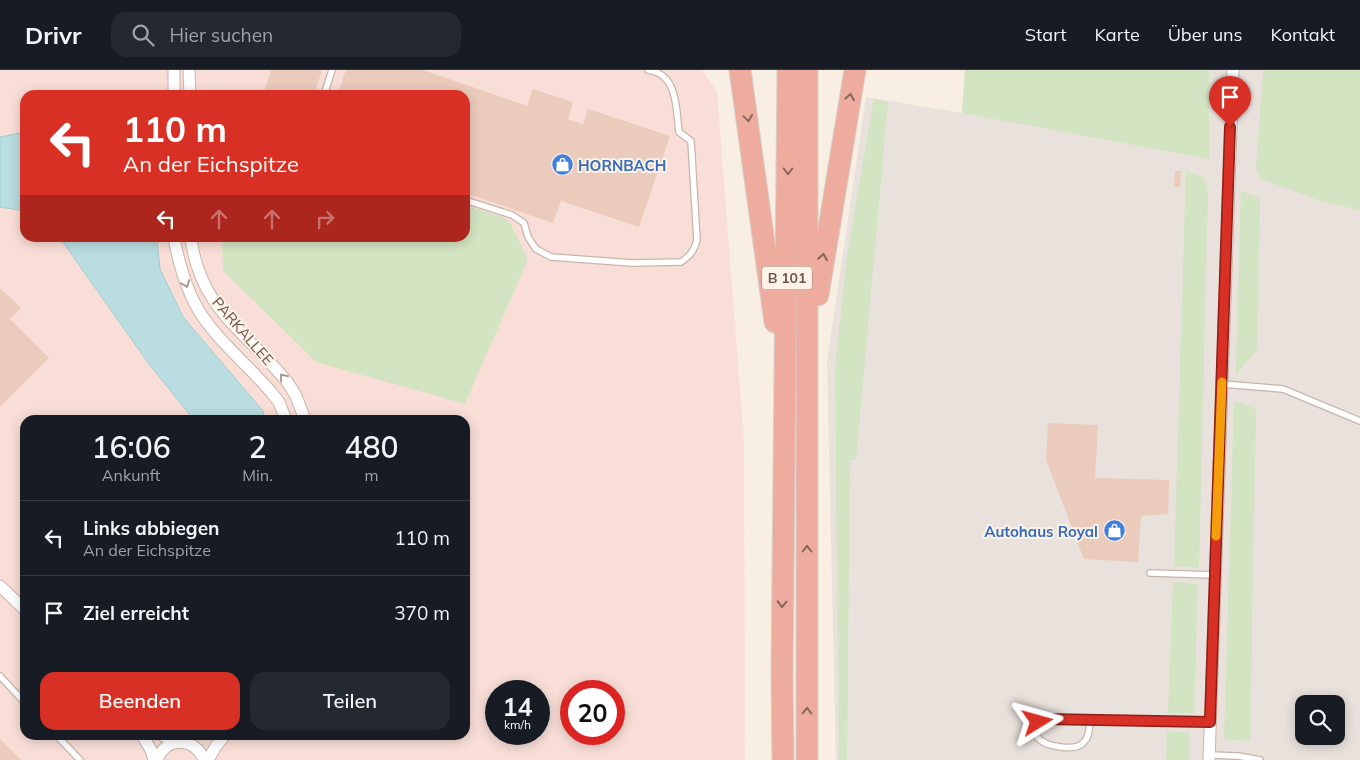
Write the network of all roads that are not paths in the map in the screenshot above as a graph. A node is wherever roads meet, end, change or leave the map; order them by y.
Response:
1 (174, 70) edge
2 (189, 70) edge
3 (332, 70) edge
4 (648, 70) edge
5 (740, 70) edge
6 (788, 70) edge
7 (807, 70) edge
8 (855, 70) edge
9 (1233, 70) edge
10 (174, 90) edge
11 (190, 90) edge
12 (326, 90) edge
13 (470, 202) edge
14 (175, 242) edge
15 (192, 242) edge
16 (1222, 384) junction
17 (284, 415) edge
18 (303, 415) edge
19 (1360, 421) edge
20 (806, 445) junction
21 (784, 486) junction
22 (1150, 573) dead end
23 (1215, 575) junction
24 (0, 586) edge
25 (20, 605) edge
26 (0, 676) edge
27 (20, 697) edge
28 (1090, 720) junction
29 (1210, 722) junction
30 (61, 740) edge
31 (145, 740) edge
32 (176, 740) edge
33 (185, 740) edge
34 (221, 740) edge
35 (181, 742) junction
36 (1209, 757) edge
37 (80, 760) edge
38 (155, 760) edge
39 (206, 760) edge
40 (783, 760) edge
41 (807, 760) edge
42 (1260, 760) edge

1 - 10 street
2 - 11 street
3 - 12 lane
4 - 13 lane
5 -> 21 highway
6 -> 21 highway, B 101
7 - 20 highway, B 101
20 -> 8 highway
9 - 16 street
14 -> 17 street, PARKALLEE
18 -> 15 street, PARKALLEE
16 - 19 lane
16 - 23 street
41 -> 20 highway, B 101
21 -> 40 highway, B 101
22 - 23 lane
23 - 29 street
24 - 25 street
26 - 27 lane
28 - 28 lane
28 - 29 lane
29 - 36 street
30 - 37 lane
31 - 38 street
32 - 35 street
33 - 35 street
34 - 39 street
35 - 38 street
35 - 39 street
36 - 42 lane

